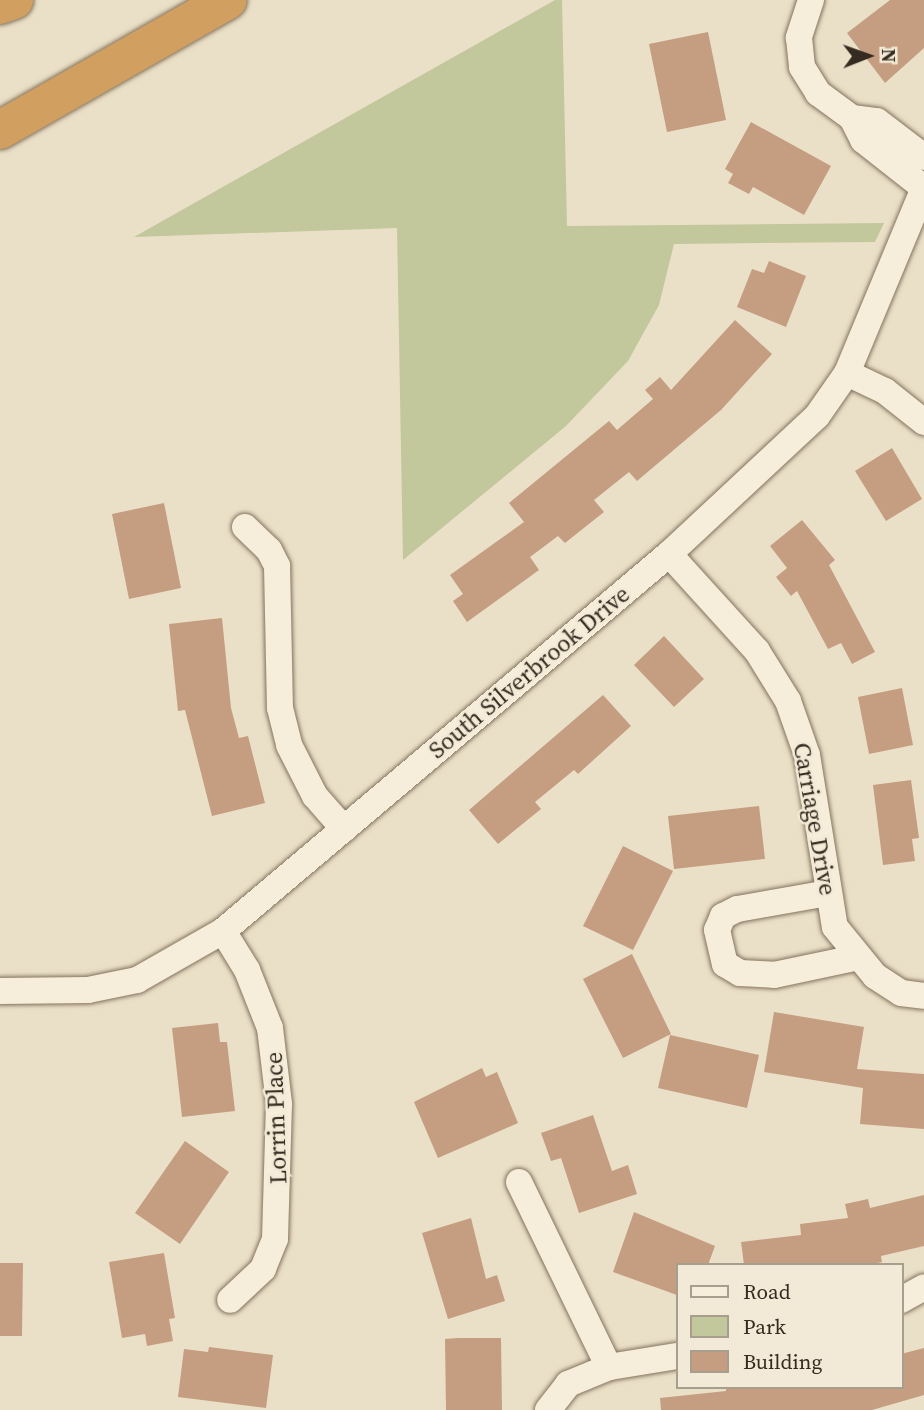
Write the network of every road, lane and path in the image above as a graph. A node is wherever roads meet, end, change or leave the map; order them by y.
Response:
1 (14, 0) edge
2 (228, 0) edge
3 (811, 0) edge
4 (0, 5) edge
5 (852, 118) junction
6 (0, 130) edge
7 (924, 157) edge
8 (924, 188) edge
9 (847, 373) junction
10 (924, 422) edge
11 (244, 527) dead end
12 (669, 554) junction
13 (344, 829) junction
14 (828, 893) junction
15 (223, 931) junction
16 (856, 958) junction
17 (0, 991) edge
18 (924, 996) edge
19 (519, 1182) dead end
20 (924, 1287) edge
21 (903, 1299) edge
22 (230, 1300) dead end
23 (676, 1356) edge
24 (609, 1367) junction
25 (548, 1410) edge

1 - 4 highway
2 - 6 highway
3 - 5 street
5 - 7 street
5 - 8 street
8 - 9 street, South Silverbrook Drive
9 - 10 street
9 - 12 street, South Silverbrook Drive
11 - 13 street
12 - 13 street, South Silverbrook Drive
12 - 14 street, Carriage Drive
13 - 15 street, South Silverbrook Drive
14 - 16 street, Carriage Drive
14 - 16 street
15 - 17 street, South Silverbrook Drive
15 - 22 street, Lorrin Place
16 - 18 street, Carriage Drive
19 - 24 street
20 - 21 street
23 - 24 street
24 - 25 street

